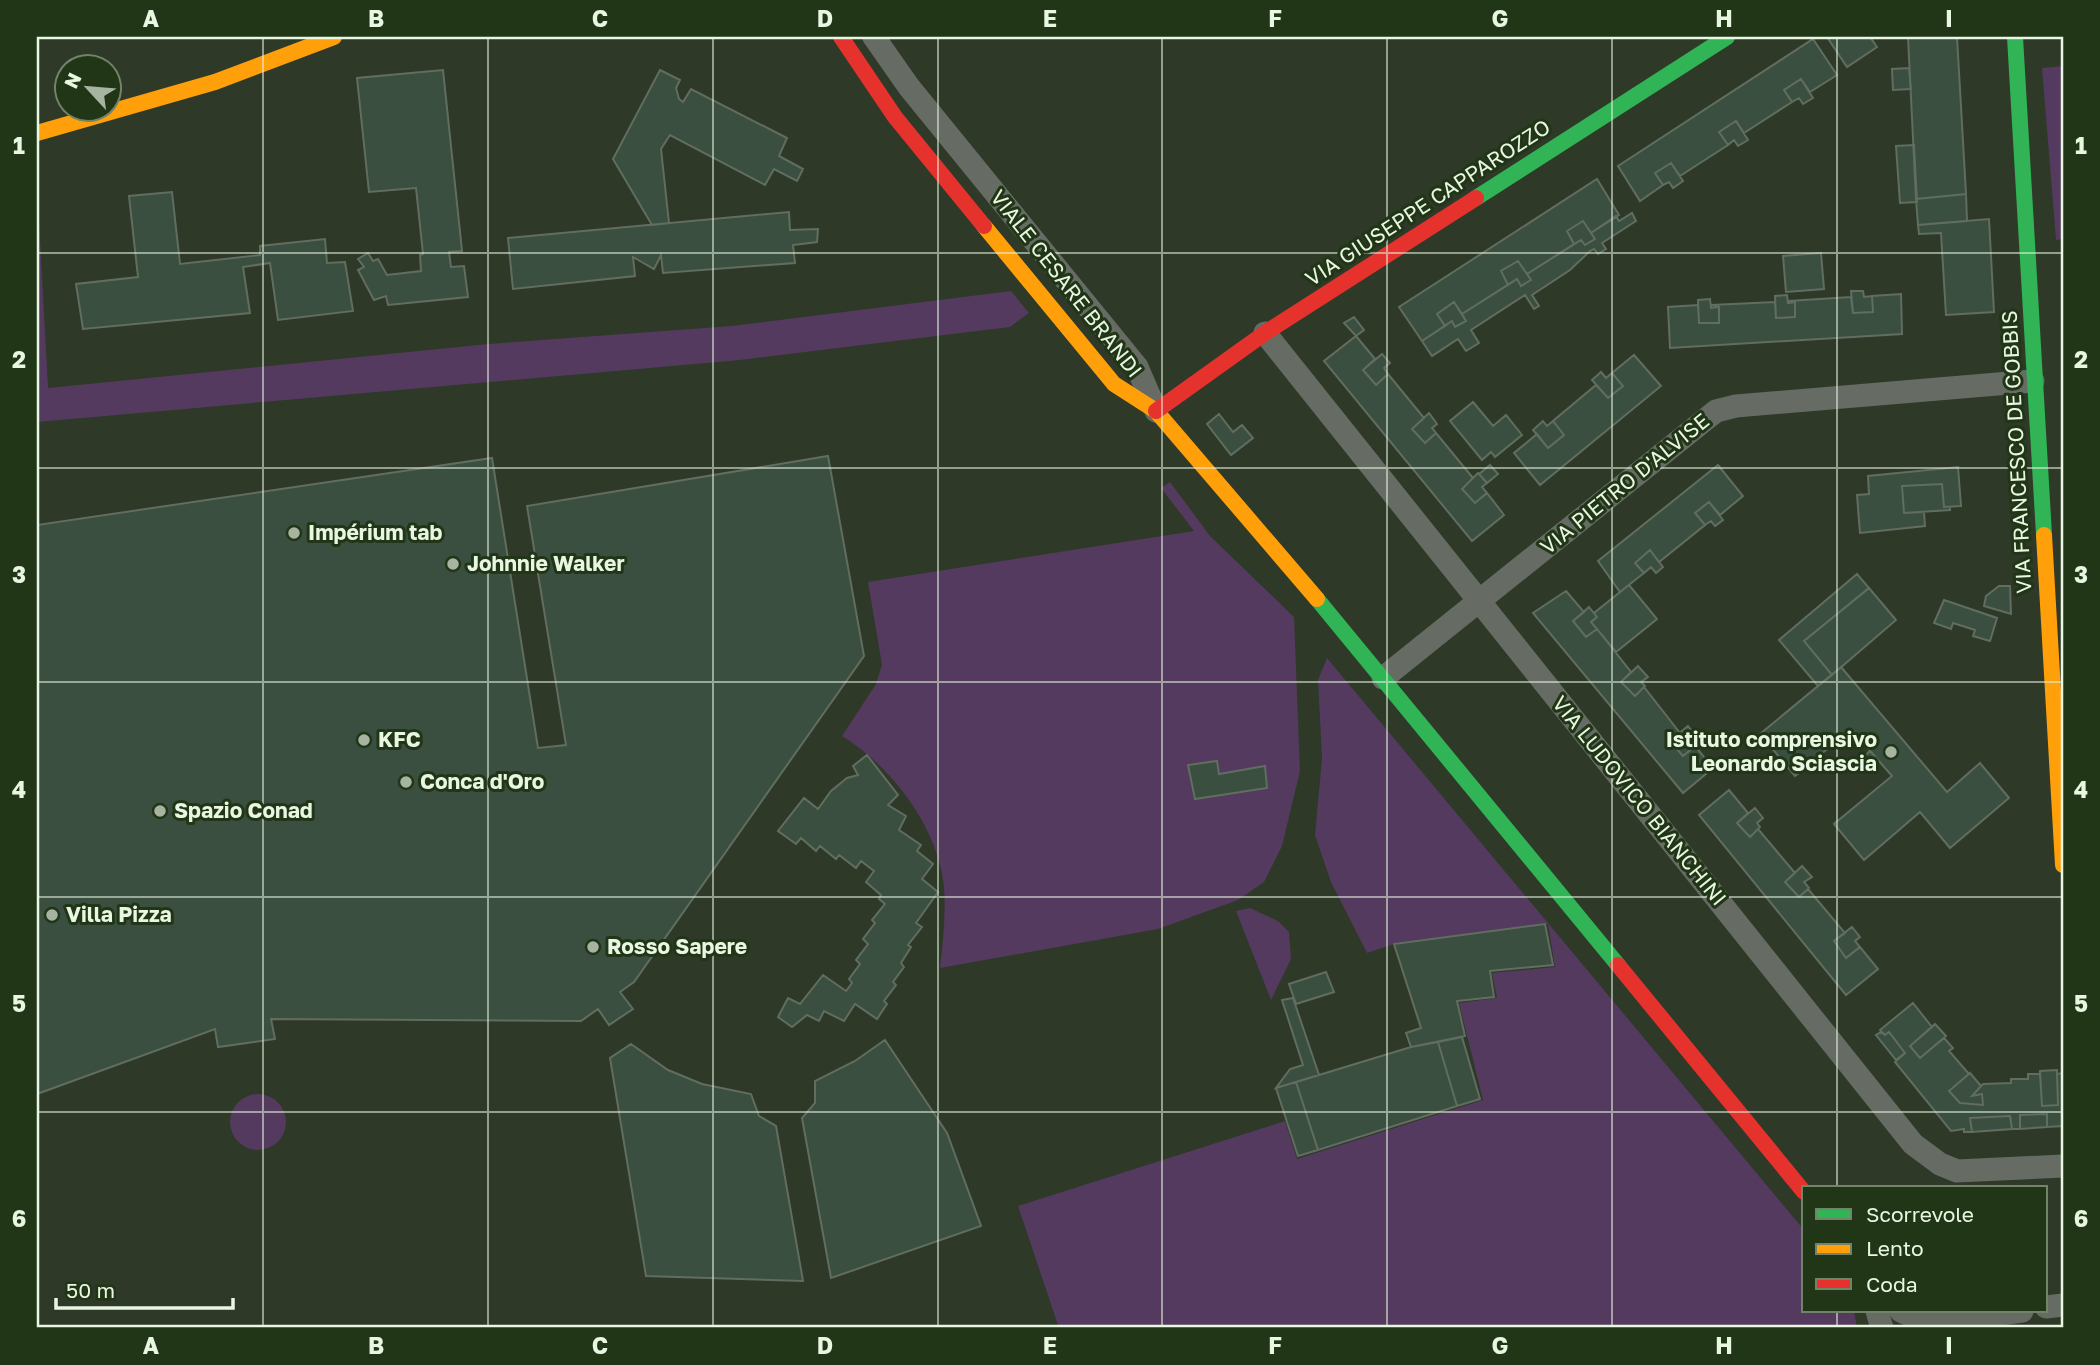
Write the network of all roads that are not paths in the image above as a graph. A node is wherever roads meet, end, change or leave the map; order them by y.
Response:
1 (334, 37) edge
2 (841, 37) edge
3 (874, 37) edge
4 (1727, 37) edge
5 (2015, 37) edge
6 (37, 133) edge
7 (1265, 333) junction
8 (2033, 381) junction
9 (1156, 411) junction
10 (1479, 601) junction
11 (1383, 678) junction
12 (2063, 865) edge
13 (2063, 1166) edge
14 (1802, 1190) edge
15 (1901, 1312) edge
16 (2015, 1312) edge

1 - 6 street
2 - 9 street, VIALE CESARE BRANDI
3 - 9 street, VIALE CESARE BRANDI
4 - 7 street, VIA GIUSEPPE CAPPAROZZO
5 - 8 street, VIA FRANCESCO DE GOBBIS
7 - 9 street, VIA GIUSEPPE CAPPAROZZO
7 - 10 street, VIA LUDOVICO BIANCHINI
8 - 10 street, VIA PIETRO D'ALVISE
8 - 12 street, VIA FRANCESCO DE GOBBIS
9 - 11 street
10 - 11 street, VIA PIETRO D'ALVISE
10 - 13 street, VIA LUDOVICO BIANCHINI
11 - 14 street
15 - 16 street

